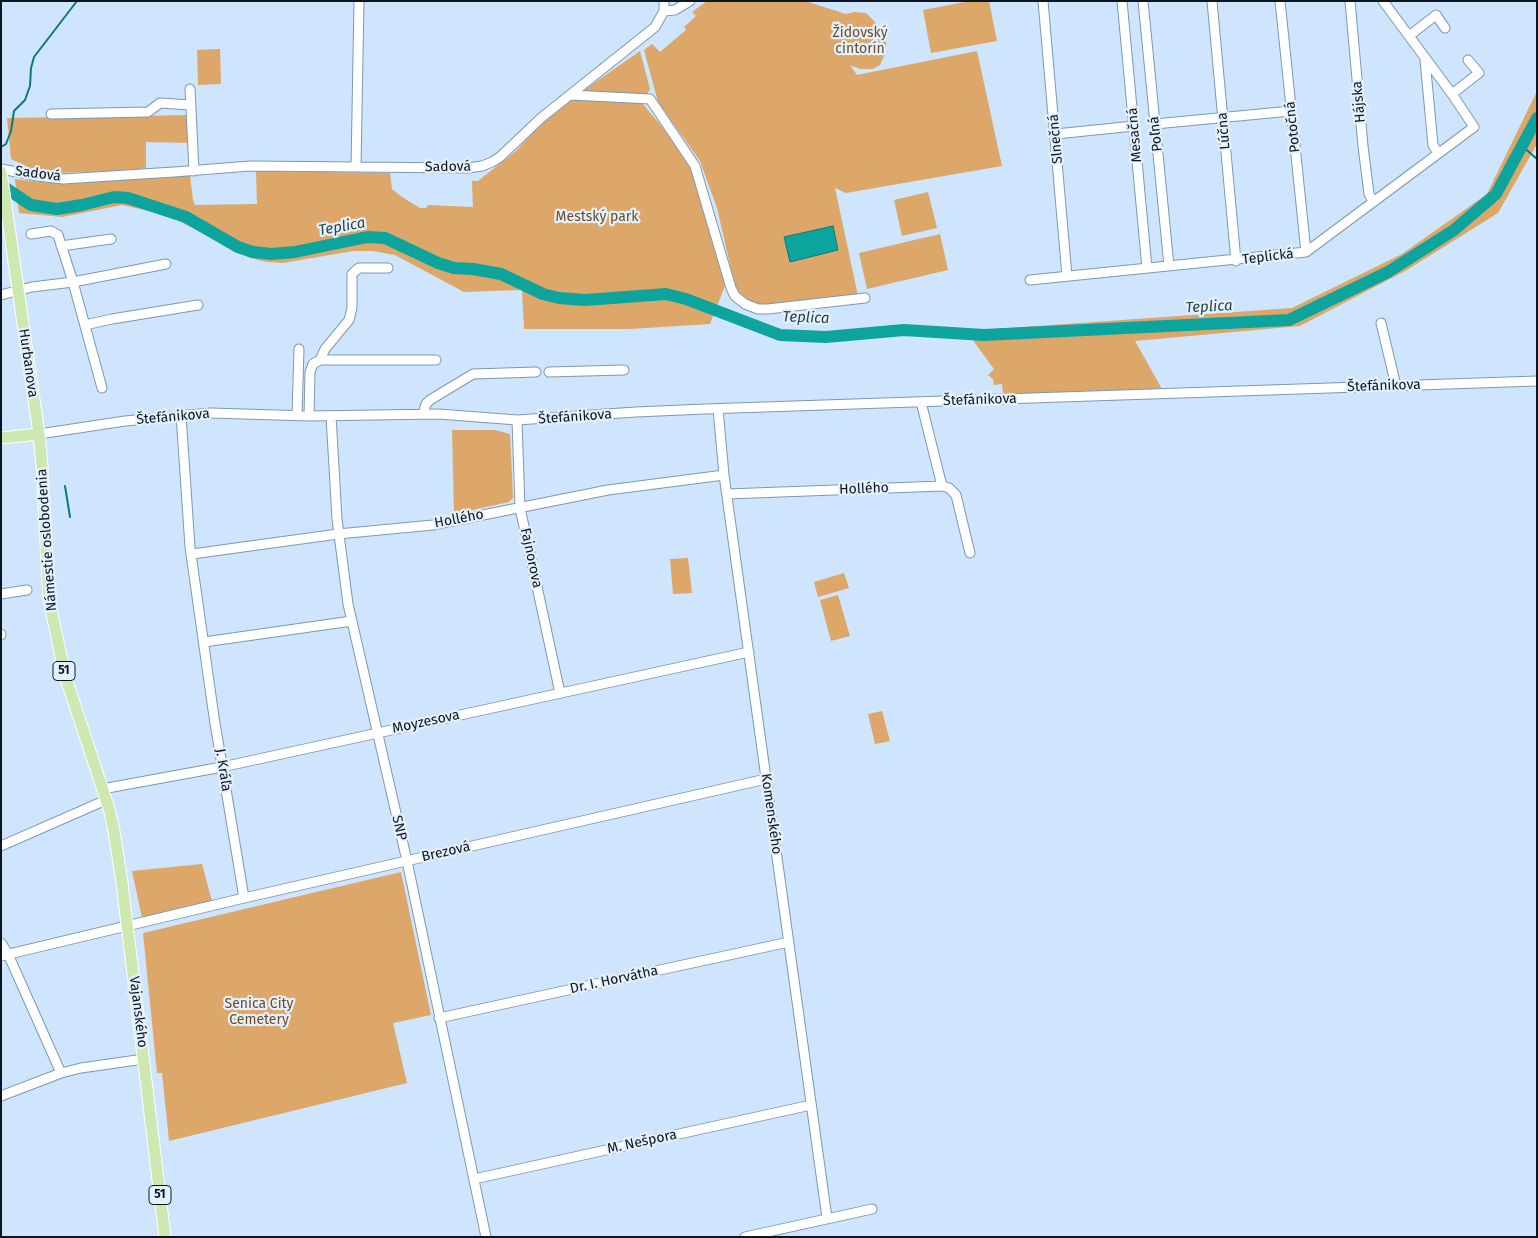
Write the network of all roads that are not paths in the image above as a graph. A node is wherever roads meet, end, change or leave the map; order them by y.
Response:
1 (359, 1) edge
2 (664, 1) edge
3 (690, 1) edge
4 (1043, 1) edge
5 (1122, 1) edge
6 (1143, 1) edge
7 (1212, 1) edge
8 (1280, 1) edge
9 (1350, 1) edge
10 (1383, 1) edge
11 (664, 12) junction
12 (1445, 28) dead end
13 (1409, 36) junction
14 (1425, 59) junction
15 (1468, 60) dead end
16 (1443, 82) junction
17 (1428, 88) junction
18 (190, 89) dead end
19 (1452, 94) junction
20 (571, 95) junction
21 (190, 105) junction
22 (1291, 111) junction
23 (51, 114) dead end
24 (1223, 118) junction
25 (1155, 124) junction
26 (1134, 126) junction
27 (1056, 134) junction
28 (1438, 153) junction
29 (356, 167) junction
30 (1, 171) edge
31 (194, 171) junction
32 (2, 176) edge
33 (1373, 201) junction
34 (31, 234) dead end
35 (111, 239) dead end
36 (61, 246) junction
37 (1306, 252) junction
38 (1236, 261) junction
39 (166, 264) dead end
40 (1169, 266) junction
41 (388, 268) dead end
42 (1147, 268) junction
43 (1067, 276) junction
44 (1030, 280) dead end
45 (73, 282) junction
46 (18, 292) junction
47 (1, 295) edge
48 (864, 298) dead end
49 (198, 305) dead end
50 (1381, 324) dead end
51 (85, 325) junction
52 (299, 348) dead end
53 (320, 360) junction
54 (436, 360) dead end
55 (624, 370) dead end
56 (536, 372) dead end
57 (549, 372) dead end
58 (1537, 382) edge
59 (1396, 386) junction
60 (102, 388) dead end
61 (921, 402) junction
62 (718, 408) junction
63 (423, 414) junction
64 (181, 415) junction
65 (297, 415) junction
66 (309, 416) junction
67 (331, 416) junction
68 (516, 420) junction
69 (39, 434) junction
70 (1, 438) edge
71 (724, 475) junction
72 (942, 486) junction
73 (727, 494) junction
74 (520, 508) junction
75 (338, 534) junction
76 (970, 553) dead end
77 (192, 554) junction
78 (27, 590) dead end
79 (1, 594) edge
80 (352, 621) junction
81 (204, 642) junction
82 (749, 652) junction
83 (560, 693) junction
84 (377, 733) junction
85 (222, 767) junction
86 (766, 780) junction
87 (104, 795) junction
88 (1, 846) edge
89 (407, 861) junction
90 (244, 898) junction
91 (127, 926) junction
92 (789, 942) junction
93 (1, 943) edge
94 (5, 955) edge
95 (439, 1018) junction
96 (144, 1059) junction
97 (61, 1073) junction
98 (1, 1096) edge
99 (811, 1105) junction
100 (474, 1180) junction
101 (872, 1209) dead end
102 (827, 1218) junction
103 (165, 1237) edge
104 (486, 1237) edge
105 (745, 1237) edge

1 - 29 street
2 - 11 street
3 - 11 street
4 - 27 street, Slnečná
5 - 26 street, Mesačná
6 - 25 street, Poľná
7 - 24 street, Lúčna
8 - 22 street, Potočná
9 - 33 street, Hájska
10 - 13 street, Teplická
11 - 20 street, Sadová
12 - 13 street
13 - 14 street, Teplická
14 - 16 street, Teplická
14 - 17 street, Teplická
15 - 19 street
16 - 17 street
16 - 19 street, Teplická
17 - 28 street, Teplická
18 - 21 street
19 - 28 street, Teplická
20 - 29 street, Sadová
20 - 48 street
21 - 23 street
21 - 31 street
22 - 24 street
22 - 37 street, Potočná
24 - 25 street
24 - 38 street, Lúčna
25 - 40 street, Poľná
26 - 27 street
26 - 42 street, Mesačná
27 - 43 street, Slnečná
28 - 33 street, Teplická
29 - 31 street, Sadová
30 - 31 street, Sadová
30 - 32 main road, Hurbanova / 51
32 - 46 main road, Hurbanova / 51
33 - 37 street, Teplická
34 - 36 street
35 - 36 street
36 - 45 street
37 - 38 street, Teplická
38 - 40 street, Teplická
39 - 45 street
40 - 42 street, Teplická
41 - 53 street
42 - 43 street, Teplická
43 - 44 street, Teplická
45 - 46 street
45 - 51 street
46 - 47 street
46 - 69 main road, Hurbanova / 51
49 - 51 street
50 - 59 street
51 - 60 street
52 - 65 street
53 - 54 street
53 - 66 street
55 - 57 street
56 - 63 street
58 - 59 street, Štefánikova
59 - 61 street, Štefánikova
61 - 62 street, Štefánikova
61 - 72 street
62 - 68 street, Štefánikova
62 - 71 street, Komenského
63 - 67 street, Štefánikova
63 - 68 street, Štefánikova
64 - 65 street, Štefánikova
64 - 69 street, Štefánikova
64 - 77 street, J. Kráľa
65 - 66 street, Štefánikova
66 - 67 street, Štefánikova
67 - 75 street, SNP
68 - 74 street, Fajnorova
69 - 70 main road
69 - 87 main road, Námestie oslobodenia / 51
71 - 73 street, Komenského
71 - 74 street, Hollého
72 - 73 street, Hollého
72 - 76 street
73 - 82 street, Komenského
74 - 75 street, Hollého
74 - 83 street, Fajnorova
75 - 77 street, Hollého
75 - 80 street, SNP
77 - 81 street, J. Kráľa
78 - 79 street, Námestie oslobodenia
80 - 81 street
80 - 84 street, SNP
81 - 85 street, J. Kráľa
82 - 83 street, Moyzesova
82 - 86 street, Komenského
83 - 84 street, Moyzesova
84 - 85 street, Moyzesova
84 - 89 street, SNP
85 - 87 street, Moyzesova
85 - 90 street, J. Kráľa
86 - 89 street, Brezová
86 - 92 street, Komenského
87 - 88 street, Moyzesova
87 - 91 main road, Vajanského / 51
89 - 90 street, Brezová
89 - 95 street, SNP
90 - 91 street, Brezová
91 - 94 street, Brezová
91 - 96 main road, Vajanského / 51
92 - 95 street, Dr. I. Horvátha
92 - 99 street, Komenského
93 - 94 street
94 - 97 street
95 - 100 street, SNP
96 - 97 street
96 - 103 main road, Vajanského / 51
97 - 98 street
99 - 100 street, M. Nešpora
99 - 102 street, Komenského
100 - 104 street, SNP
101 - 102 street
102 - 105 street

